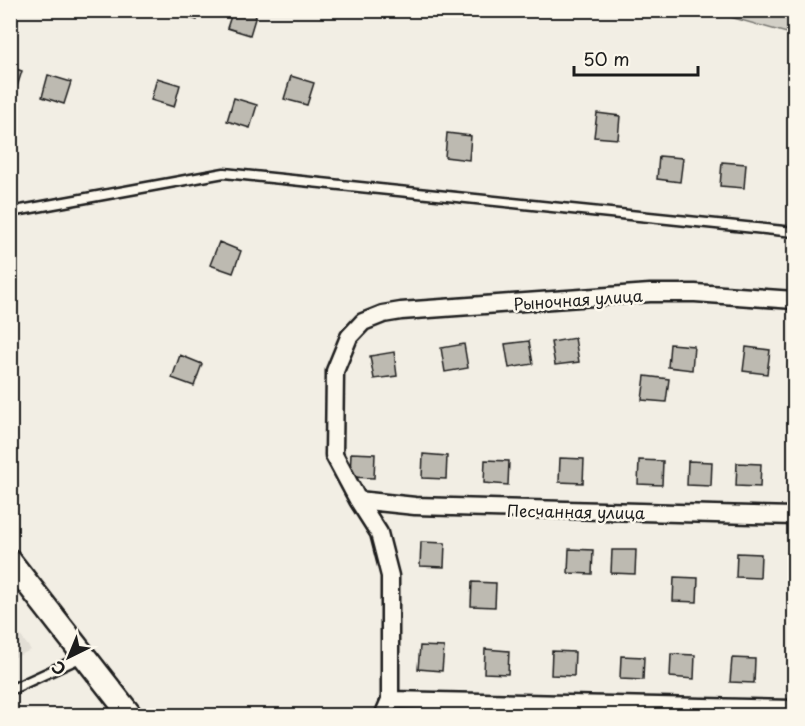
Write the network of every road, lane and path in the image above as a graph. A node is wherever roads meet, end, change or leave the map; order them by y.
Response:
1 (10, 212) edge
2 (795, 232) edge
3 (795, 300) edge
4 (358, 500) junction
5 (795, 516) edge
6 (10, 561) edge
7 (85, 656) junction
8 (10, 690) edge
9 (390, 700) junction
10 (795, 708) edge
11 (131, 716) edge
12 (383, 716) edge

1 - 2 lane
3 - 4 street, Рыночная улица
4 - 5 street, Песчанная улица
4 - 9 street
6 - 7 street
7 - 8 lane
7 - 11 street
9 - 10 street
9 - 12 street

